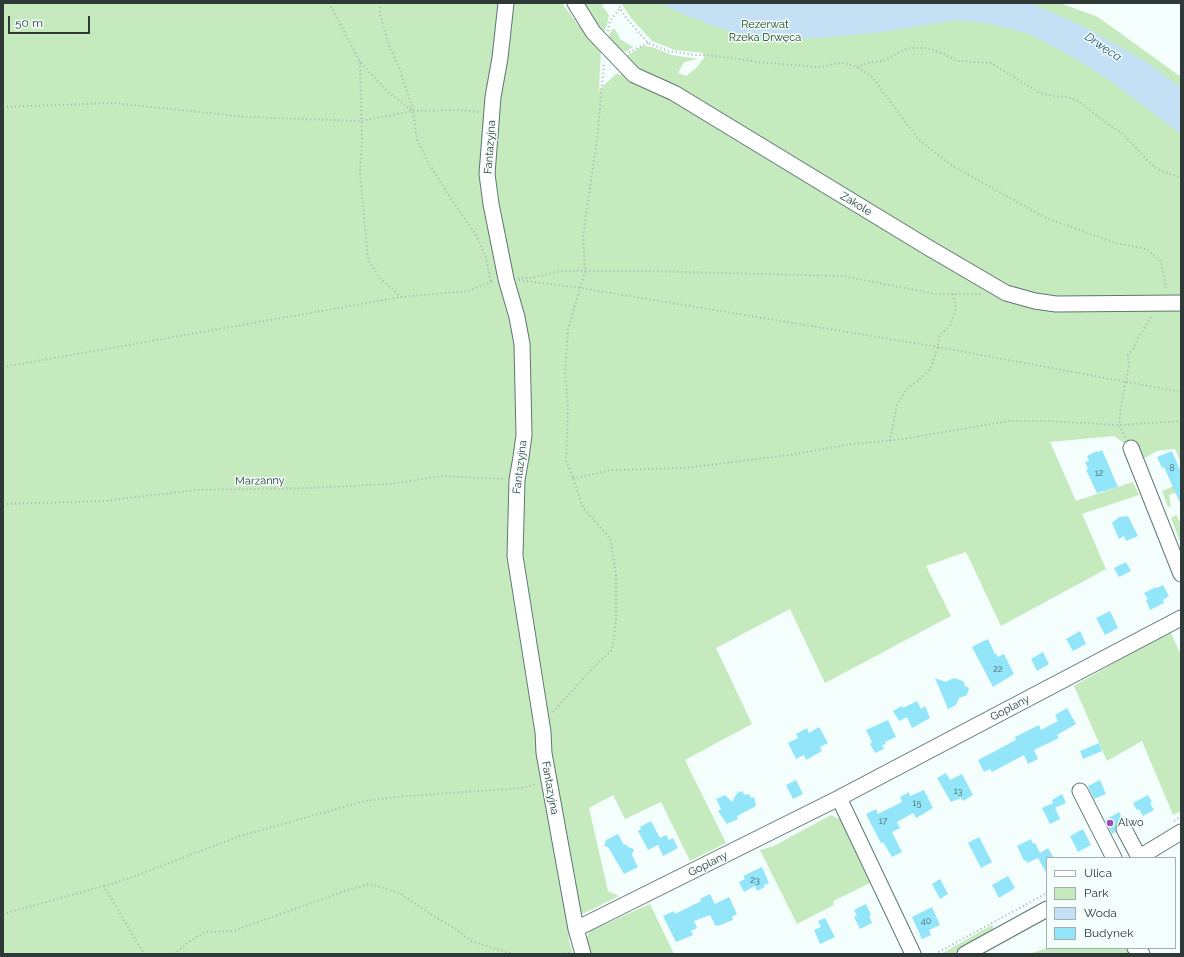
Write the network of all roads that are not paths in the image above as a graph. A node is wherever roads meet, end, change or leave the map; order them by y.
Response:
1 (506, 3) edge
2 (574, 3) edge
3 (1175, 303) edge
4 (1131, 448) dead end
5 (1181, 574) edge
6 (1181, 618) edge
7 (1080, 791) dead end
8 (839, 798) junction
9 (1124, 829) dead end
10 (1181, 832) edge
11 (1113, 857) edge
12 (1138, 857) edge
13 (1141, 857) edge
14 (1046, 910) edge
15 (576, 930) junction
16 (583, 954) edge
17 (913, 954) edge
18 (965, 954) edge

1 - 15 street, Fantazyjna
2 - 3 street, Zakole
4 - 5 street
6 - 8 street, Goplany
7 - 11 street
8 - 15 street, Goplany
8 - 17 street
9 - 12 street
10 - 13 street
14 - 18 street
15 - 16 street, Fantazyjna

